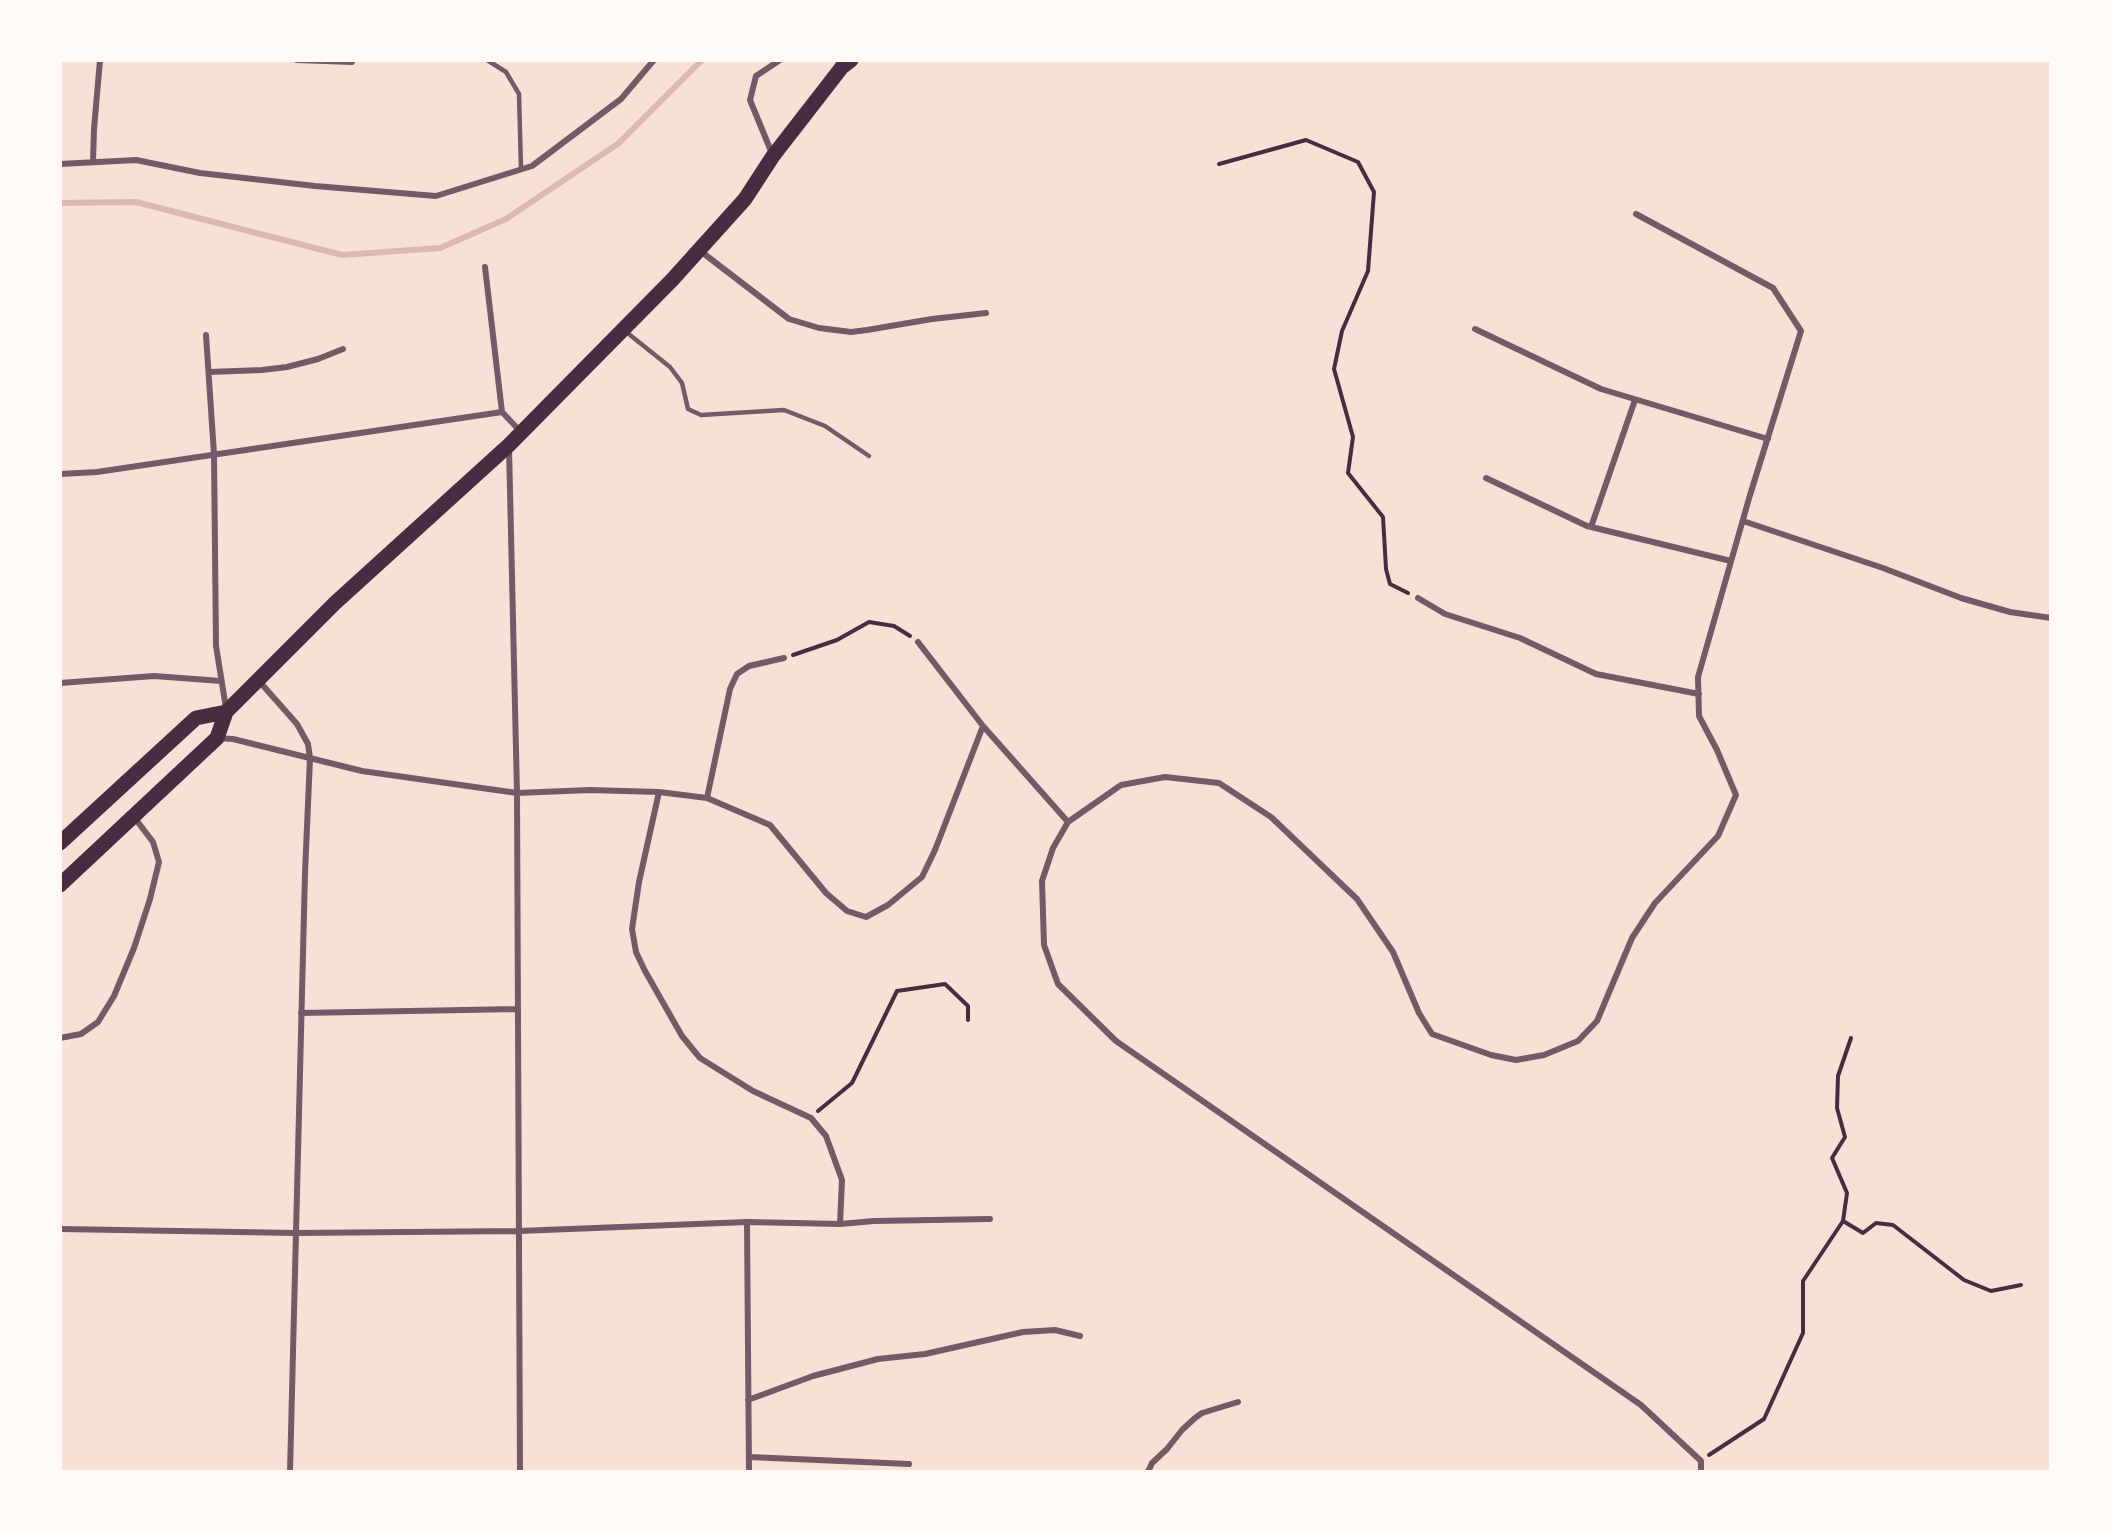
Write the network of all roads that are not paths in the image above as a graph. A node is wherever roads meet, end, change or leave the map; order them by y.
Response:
1 (100, 60) edge
2 (297, 60) edge
3 (487, 60) edge
4 (654, 60) edge
5 (780, 60) edge
6 (851, 60) edge
7 (352, 62) dead end
8 (773, 156) junction
9 (93, 162) junction
10 (60, 164) edge
11 (521, 170) junction
12 (1635, 214) dead end
13 (699, 250) junction
14 (485, 267) dead end
15 (986, 313) dead end
16 (1476, 329) dead end
17 (623, 330) junction
18 (206, 335) dead end
19 (343, 349) dead end
20 (209, 372) junction
21 (1635, 400) junction
22 (502, 412) junction
23 (521, 432) junction
24 (1768, 439) junction
25 (509, 445) junction
26 (214, 454) junction
27 (869, 456) dead end
28 (60, 474) edge
29 (1486, 478) dead end
30 (1743, 521) junction
31 (1591, 527) junction
32 (1731, 561) junction
33 (1418, 598) road end
34 (2051, 618) edge
35 (918, 642) road end
36 (784, 658) road end
37 (221, 681) junction
38 (259, 681) junction
39 (60, 683) edge
40 (1699, 694) junction
41 (226, 712) junction
42 (983, 726) junction
43 (217, 738) junction
44 (310, 758) junction
45 (659, 792) junction
46 (517, 793) junction
47 (707, 798) junction
48 (133, 816) junction
49 (1068, 822) junction
50 (60, 843) edge
51 (60, 885) edge
52 (518, 1009) junction
53 (301, 1013) junction
54 (60, 1038) edge
55 (990, 1219) dead end
56 (747, 1222) junction
57 (840, 1224) junction
58 (60, 1229) edge
59 (519, 1231) junction
60 (296, 1233) junction
61 (1080, 1336) dead end
62 (748, 1400) junction
63 (1238, 1402) dead end
64 (749, 1457) junction
65 (909, 1464) dead end
66 (290, 1472) edge
67 (520, 1472) edge
68 (749, 1472) edge
69 (1148, 1472) edge
70 (1701, 1472) edge

1 - 9 street
2 - 7 street
3 - 11 lane
4 - 11 street
5 - 8 street
6 - 8 highway
8 - 13 highway
9 - 10 street
9 - 11 street
12 - 24 street
13 - 15 street
13 - 17 highway
14 - 22 street
16 - 21 street
17 - 23 highway
17 - 27 lane
18 - 20 street
19 - 20 street
20 - 26 street
21 - 24 street
21 - 31 street
22 - 23 street
22 - 26 street
23 - 25 highway
24 - 30 street
25 - 38 highway
25 - 46 street
26 - 28 street
26 - 37 street
29 - 31 street
30 - 32 street
30 - 34 street
31 - 32 street
32 - 40 street
33 - 40 street
35 - 42 street
36 - 47 street
37 - 39 street
37 - 41 street
38 - 41 highway
38 - 44 street
40 - 49 street
41 - 43 highway
41 - 50 highway
42 - 47 street
42 - 49 street
43 - 44 street
43 - 48 highway
44 - 46 street
44 - 53 street
45 - 46 street
45 - 47 street
45 - 57 street
46 - 52 street
48 - 51 highway
48 - 54 street
49 - 70 street
52 - 53 street
52 - 59 street
53 - 60 street
55 - 57 street
56 - 57 street
56 - 59 street
56 - 62 street
58 - 60 street
59 - 60 street
59 - 67 street
60 - 66 street
61 - 62 street
62 - 64 street
63 - 69 street
64 - 65 street
64 - 68 street

